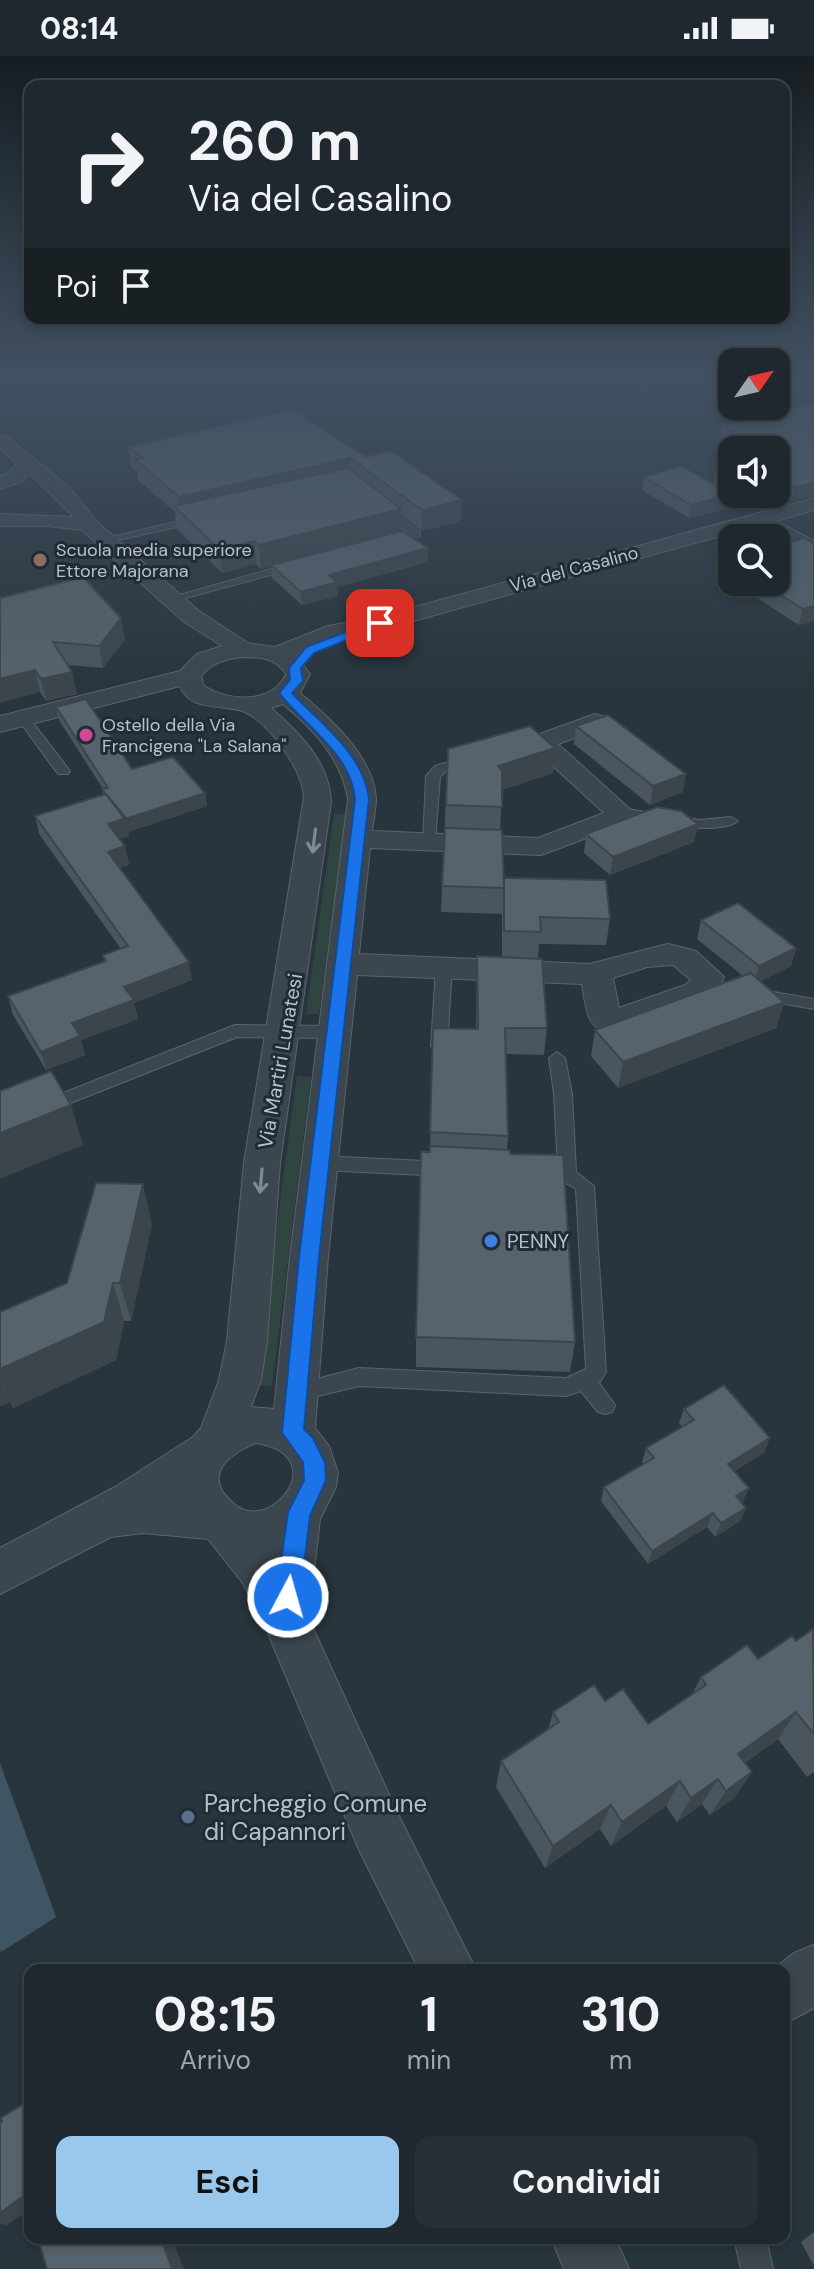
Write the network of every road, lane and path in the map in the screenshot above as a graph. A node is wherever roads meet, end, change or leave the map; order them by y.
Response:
1 (49, 482) edge
2 (373, 501) edge
3 (814, 504) edge
4 (219, 514) edge
5 (757, 519) junction
6 (0, 520) edge
7 (88, 525) junction
8 (104, 540) junction
9 (372, 546) edge
10 (814, 549) edge
11 (298, 565) edge
12 (171, 599) junction
13 (191, 616) junction
14 (243, 650) junction
15 (286, 672) junction
16 (198, 677) junction
17 (250, 704) junction
18 (12, 721) edge
19 (595, 722) edge
20 (488, 754) edge
21 (63, 771) dead end
22 (318, 793) junction
23 (362, 793) junction
24 (619, 812) junction
25 (731, 821) dead end
26 (360, 839) junction
27 (428, 842) junction
28 (344, 964) junction
29 (444, 968) junction
30 (596, 972) junction
31 (722, 988) junction
32 (814, 1004) edge
33 (285, 1031) junction
34 (336, 1032) junction
35 (439, 1046) edge
36 (557, 1058) dead end
37 (0, 1125) edge
38 (320, 1163) junction
39 (463, 1170) edge
40 (522, 1173) edge
41 (567, 1175) junction
42 (585, 1381) junction
43 (605, 1405) dead end
44 (295, 1413) junction
45 (212, 1445) junction
46 (299, 1512) junction
47 (102, 1521) junction
48 (220, 1523) junction
49 (0, 1572) edge
50 (297, 1644) junction
51 (445, 1964) edge
52 (814, 1973) edge
53 (790, 1991) edge
54 (585, 2244) edge
55 (751, 2244) edge
56 (597, 2269) edge
57 (757, 2269) edge

1 - 7 street
2 - 9 lane
3 - 5 street, Via del Casalino
4 - 8 lane
5 - 10 street
5 - 15 street, Via del Casalino
6 - 7 street
7 - 8 street
8 - 12 street
11 - 12 lane
12 - 13 street
13 - 14 street
13 - 16 street
14 - 15 street
14 - 16 street
15 - 17 street
15 - 23 street
16 - 17 street
16 - 18 street
17 - 22 street, Via Martiri Lunatesi
18 - 21 lane
19 - 24 street
20 - 27 lane
22 - 23 street
22 -> 33 street, Via Martiri Lunatesi
23 - 26 street
24 - 25 lane
24 - 27 street
26 - 27 street
26 - 28 street
28 - 29 street
28 - 34 street
29 - 30 street
29 - 35 lane
30 - 31 street
30 - 31 street
31 - 32 lane
33 - 34 lane
33 - 37 lane
33 -> 45 street, Via Martiri Lunatesi
34 - 38 street
36 - 41 lane
38 - 39 lane
38 - 44 street
40 - 41 lane
41 - 42 lane
42 - 43 lane
42 - 44 lane
44 - 45 street
44 - 46 street, Via Martiri Lunatesi
45 - 47 street
45 - 48 street, Via Martiri Lunatesi
46 - 48 street
46 - 50 street, Via Martiri Lunatesi
47 - 48 street
47 - 49 street
48 - 50 street, Via Martiri Lunatesi
50 - 51 street, Via Martiri Lunatesi
52 - 53 street
54 - 56 street
55 - 57 lane

